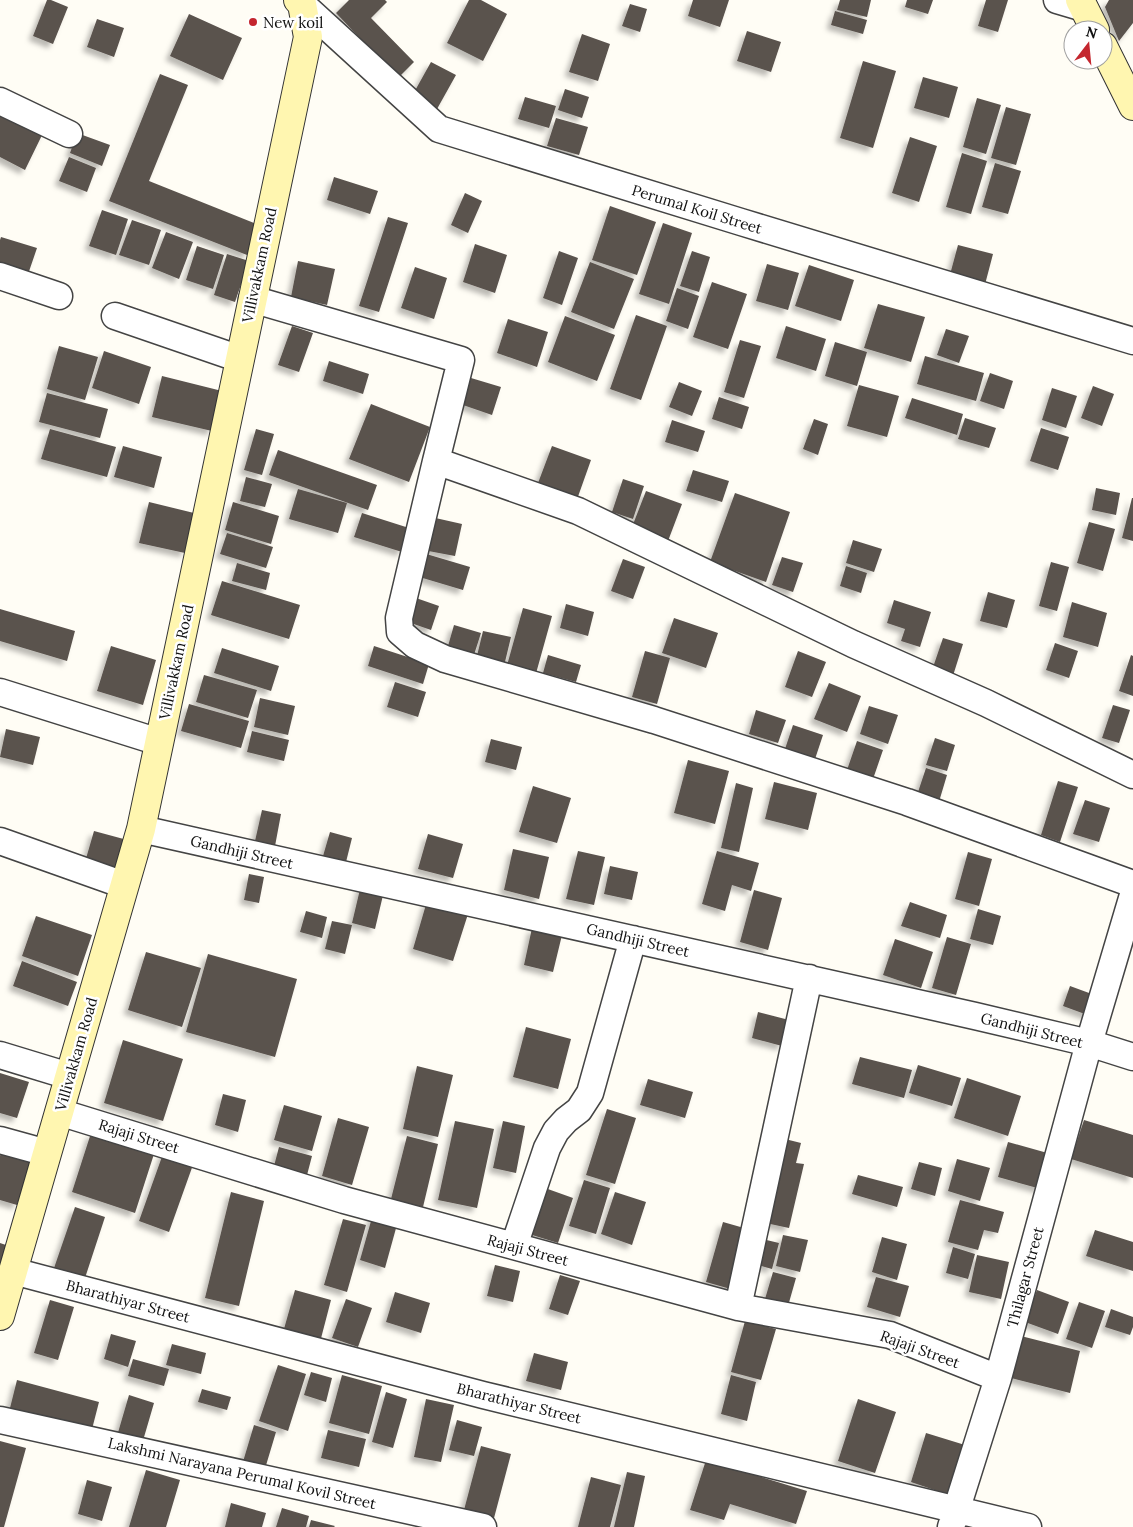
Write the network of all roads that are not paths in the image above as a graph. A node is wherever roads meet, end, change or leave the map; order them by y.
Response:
1 (1057, 0) edge
2 (300, 2) edge
3 (1087, 13) edge
4 (1113, 63) edge
5 (1130, 91) edge
6 (0, 101) edge
7 (69, 134) dead end
8 (0, 276) edge
9 (59, 296) dead end
10 (252, 299) junction
11 (115, 316) dead end
12 (1133, 341) edge
13 (240, 359) junction
14 (436, 461) junction
15 (0, 692) edge
16 (159, 742) junction
17 (1133, 775) edge
18 (141, 829) junction
19 (0, 841) edge
20 (1133, 884) edge
21 (124, 885) junction
22 (1133, 895) edge
23 (633, 939) junction
24 (809, 978) junction
25 (1089, 1043) junction
26 (0, 1054) edge
27 (1133, 1057) edge
28 (69, 1076) junction
29 (59, 1112) junction
30 (0, 1140) edge
31 (47, 1153) junction
32 (514, 1246) junction
33 (7, 1280) edge
34 (738, 1307) junction
35 (0, 1316) edge
36 (998, 1378) junction
37 (0, 1420) edge
38 (954, 1518) edge
39 (484, 1527) edge
40 (1028, 1527) edge

1 - 3 street
2 - 10 street, Villivakkam Road
2 - 12 street, Perumal Koil Street
4 - 5 street
6 - 7 street
8 - 9 street
10 - 13 street, Villivakkam Road
10 - 14 street
11 - 13 street
13 - 16 street, Villivakkam Road
14 - 17 street
14 - 20 street
15 - 16 street
16 - 18 street, Villivakkam Road
18 - 21 street, Villivakkam Road
18 - 23 street, Gandhiji Street
19 - 21 street
21 - 28 street, Villivakkam Road
22 - 25 street, Thilagar Street
23 - 24 street, Gandhiji Street
23 - 32 street
24 - 25 street, Gandhiji Street
24 - 34 street
25 - 27 street, Gandhiji Street
25 - 36 street, Thilagar Street
26 - 28 street
28 - 29 street, Villivakkam Road
29 - 31 street, Villivakkam Road
29 - 32 street, Rajaji Street
30 - 31 street
31 - 33 street, Villivakkam Road
32 - 34 street, Rajaji Street
33 - 35 street, Villivakkam Road
33 - 38 street, Bharathiyar Street
34 - 36 street, Rajaji Street
36 - 38 street, Thilagar Street
37 - 39 street, Lakshmi Narayana Perumal Kovil Street
38 - 40 street, Bharathiyar Street

